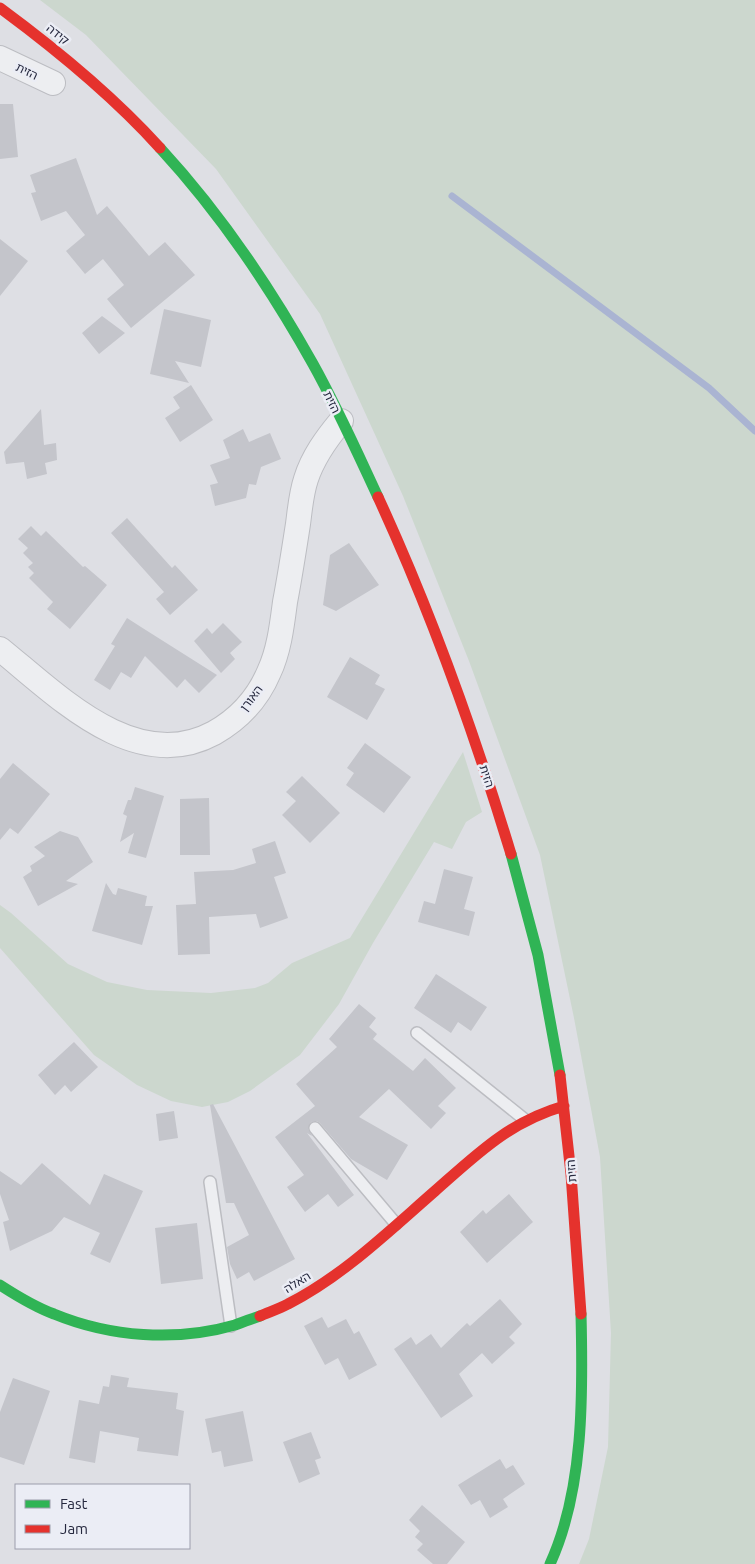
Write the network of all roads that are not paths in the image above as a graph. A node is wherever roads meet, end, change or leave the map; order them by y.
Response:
1 (0, 8) edge
2 (0, 58) edge
3 (53, 84) dead end
4 (96, 84) joint
5 (341, 421) junction
6 (0, 649) edge
7 (417, 1034) dead end
8 (564, 1106) junction
9 (524, 1119) junction
10 (315, 1128) dead end
11 (210, 1182) dead end
12 (396, 1224) junction
13 (0, 1285) edge
14 (231, 1326) junction
15 (550, 1564) edge

1 - 4 street, קידה
2 - 3 street, הזית
4 - 5 street, הזית
5 - 6 street, האורן
5 - 8 street, הזית
7 - 9 lane
8 - 9 street, האלה
8 - 15 street, הזית
9 - 12 street, האלה
10 - 12 lane
11 - 14 lane
12 - 14 street, האלה
13 - 14 street, האלה

